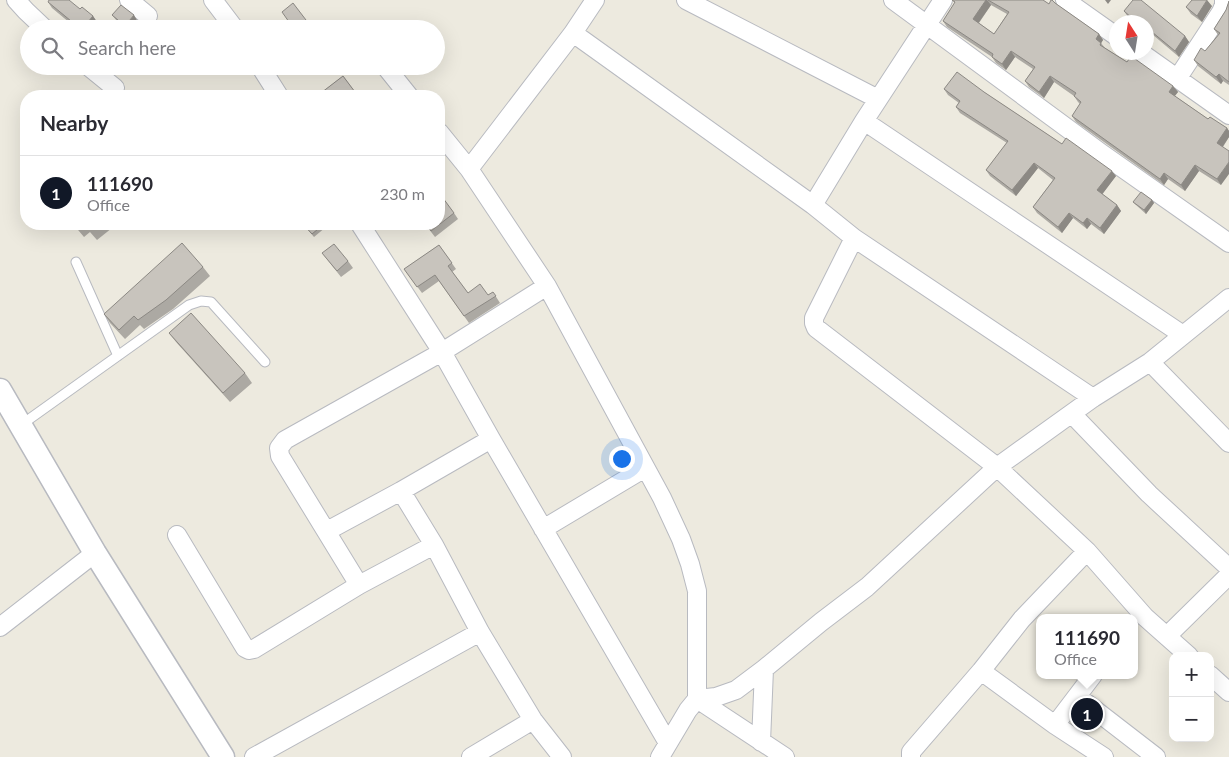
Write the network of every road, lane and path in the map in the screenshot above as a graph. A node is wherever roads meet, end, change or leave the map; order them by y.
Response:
1 (129, 0) edge
2 (213, 0) edge
3 (595, 0) edge
4 (686, 0) edge
5 (893, 0) edge
6 (943, 0) edge
7 (1065, 0) edge
8 (1224, 0) edge
9 (26, 4) edge
10 (148, 16) dead end
11 (38, 20) edge
12 (228, 20) edge
13 (926, 24) junction
14 (1109, 31) edge
15 (574, 33) junction
16 (1151, 60) edge
17 (99, 75) edge
18 (266, 75) edge
19 (392, 75) edge
20 (1177, 78) junction
21 (115, 88) dead end
22 (275, 90) edge
23 (404, 90) edge
24 (878, 99) junction
25 (1229, 114) edge
26 (864, 121) junction
27 (445, 139) edge
28 (469, 169) junction
29 (813, 205) junction
30 (364, 230) edge
31 (854, 238) junction
32 (1229, 242) edge
33 (76, 262) dead end
34 (547, 286) junction
35 (1228, 301) edge
36 (1183, 334) junction
37 (442, 352) junction
38 (118, 356) junction
39 (265, 362) dead end
40 (1150, 362) junction
41 (0, 390) edge
42 (1094, 398) junction
43 (1072, 414) junction
44 (21, 426) junction
45 (491, 439) junction
46 (1229, 443) edge
47 (997, 467) junction
48 (645, 468) junction
49 (401, 491) junction
50 (543, 529) junction
51 (327, 532) junction
52 (177, 536) dead end
53 (434, 545) junction
54 (1087, 551) junction
55 (95, 553) junction
56 (1229, 568) edge
57 (1229, 575) edge
58 (359, 585) junction
59 (1133, 614) edge
60 (1140, 623) edge
61 (0, 627) edge
62 (480, 632) junction
63 (1167, 636) junction
64 (1185, 652) edge
65 (764, 669) junction
66 (982, 671) junction
67 (1090, 679) edge
68 (1214, 679) edge
69 (1229, 692) edge
70 (1077, 696) junction
71 (697, 699) junction
72 (533, 720) junction
73 (1055, 725) junction
74 (762, 742) junction
75 (664, 750) edge
76 (223, 757) edge
77 (254, 757) edge
78 (471, 757) edge
79 (562, 757) edge
80 (785, 757) edge
81 (911, 757) edge
82 (1104, 757) edge
83 (1156, 757) edge

1 - 10 street
2 - 12 street
3 - 15 street
4 - 24 street
5 - 13 street
6 - 13 street
7 - 14 street
8 - 20 street
9 - 11 street
13 - 24 street
13 - 32 street
15 - 28 street
15 - 29 street
16 - 20 street
17 - 21 street
18 - 22 street
19 - 23 street
20 - 25 street
24 - 26 street
26 - 29 street
26 - 36 street
27 - 28 street
28 - 34 street
29 - 31 street
30 - 37 street
31 - 42 street
31 - 47 street
33 - 38 lane
34 - 37 street
34 - 48 street
35 - 36 street
36 - 40 street
37 - 45 street
37 - 51 street
38 - 39 lane
38 - 44 lane
40 - 42 street
40 - 46 street
41 - 44 street
42 - 43 street
43 - 47 street
43 - 56 street
44 - 55 street
45 - 49 street
45 - 50 street
47 - 54 street
47 - 65 street
48 - 50 street
48 - 71 street
49 - 51 street
49 - 53 street
50 - 75 street
51 - 58 street
52 - 58 street
53 - 58 street
53 - 62 street
54 - 59 street
54 - 66 street
55 - 61 street
55 - 76 street
57 - 63 street
60 - 63 street
62 - 72 street
62 - 77 street
63 - 64 street
65 - 71 street
65 - 74 street
66 - 73 street
66 - 81 street
67 - 70 street
68 - 69 street
70 - 73 street
70 - 83 street
71 - 74 street
71 - 75 street
72 - 78 street
72 - 79 street
73 - 82 street
74 - 80 street

